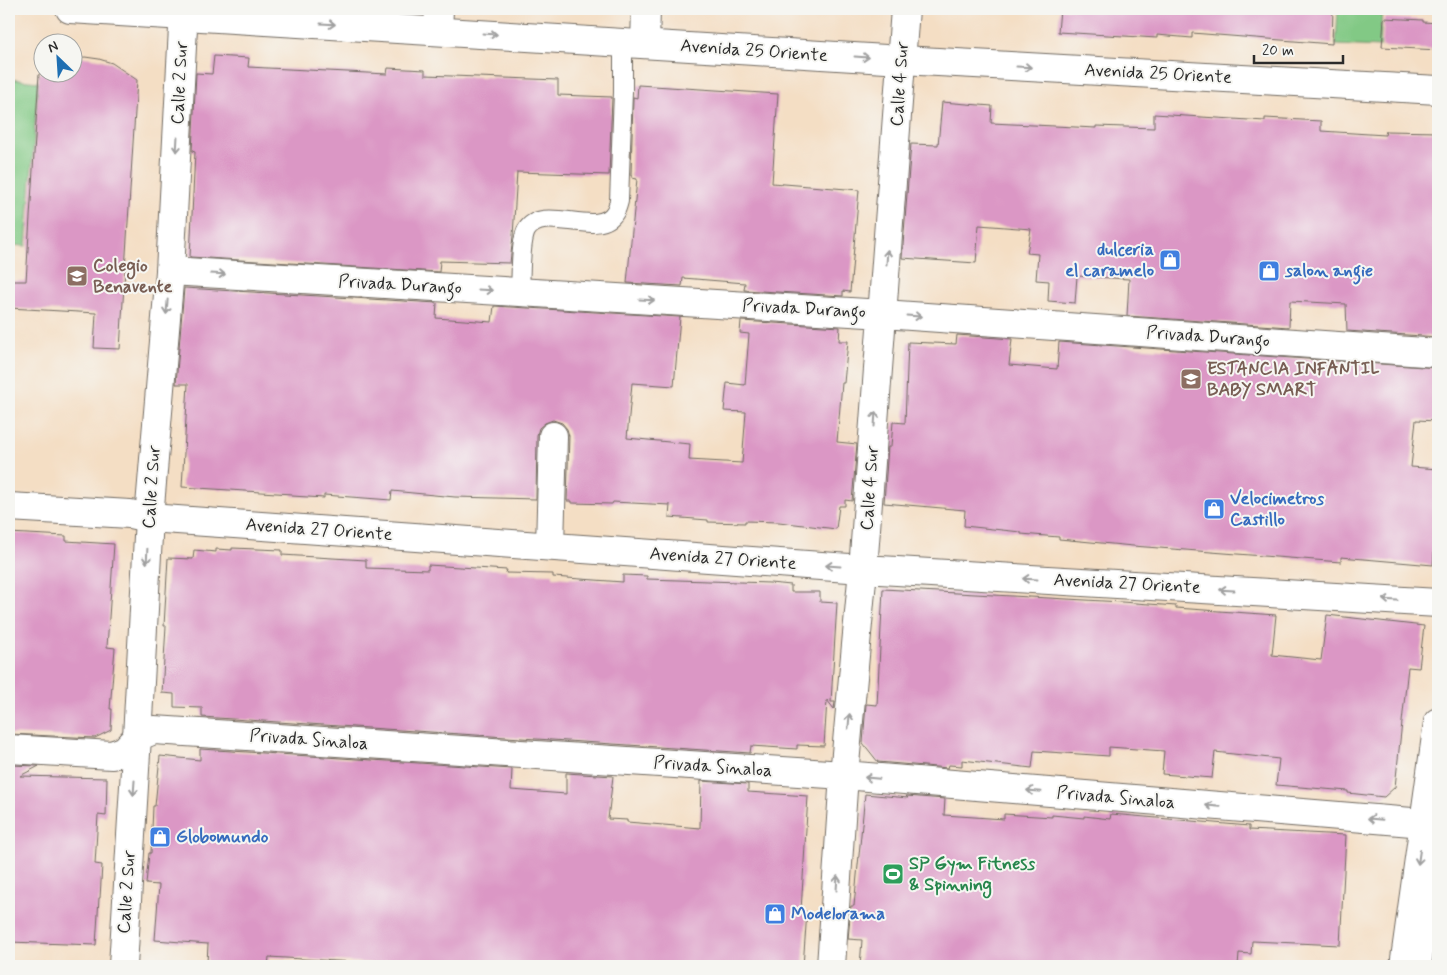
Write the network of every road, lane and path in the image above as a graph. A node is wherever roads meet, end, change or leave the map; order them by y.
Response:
1 (70, 9) edge
2 (646, 9) edge
3 (905, 9) edge
4 (184, 12) edge
5 (439, 20) edge
6 (634, 43) junction
7 (902, 60) junction
8 (1438, 90) edge
9 (170, 271) junction
10 (520, 292) junction
11 (883, 314) junction
12 (1438, 353) edge
13 (553, 436) dead end
14 (9, 507) edge
15 (149, 518) junction
16 (550, 546) junction
17 (863, 568) junction
18 (1438, 603) edge
19 (1438, 722) edge
20 (137, 737) junction
21 (9, 749) edge
22 (844, 775) junction
23 (1424, 823) junction
24 (1438, 860) edge
25 (123, 966) edge
26 (831, 966) edge
27 (1404, 966) edge
28 (1422, 966) edge

1 - 4 street, Avenida 25 Oriente
2 - 6 street
3 - 7 street, Calle 4 Sur
4 -> 5 street, Avenida 25 Oriente
4 -> 9 street, Calle 2 Sur
5 -> 6 street, Avenida 25 Oriente
6 -> 7 street, Avenida 25 Oriente
6 - 10 lane
7 -> 8 street, Avenida 25 Oriente
11 -> 7 street, Calle 4 Sur
9 -> 10 street, Privada Durango
9 -> 15 street, Calle 2 Sur
10 -> 11 street, Privada Durango
11 -> 12 street, Privada Durango
17 -> 11 street, Calle 4 Sur
13 - 16 street
14 - 15 street, Avenida 27 Oriente
15 - 16 street, Avenida 27 Oriente
15 -> 20 street, Calle 2 Sur
17 -> 16 street, Avenida 27 Oriente
18 -> 17 street, Avenida 27 Oriente
22 -> 17 street, Calle 4 Sur
19 - 23 street
20 - 21 street, Privada Sinaloa
20 - 22 street, Privada Sinaloa
20 -> 25 street, Calle 2 Sur
23 -> 22 street, Privada Sinaloa
26 -> 22 street, Calle 4 Sur
23 -> 27 street
24 - 28 lane

